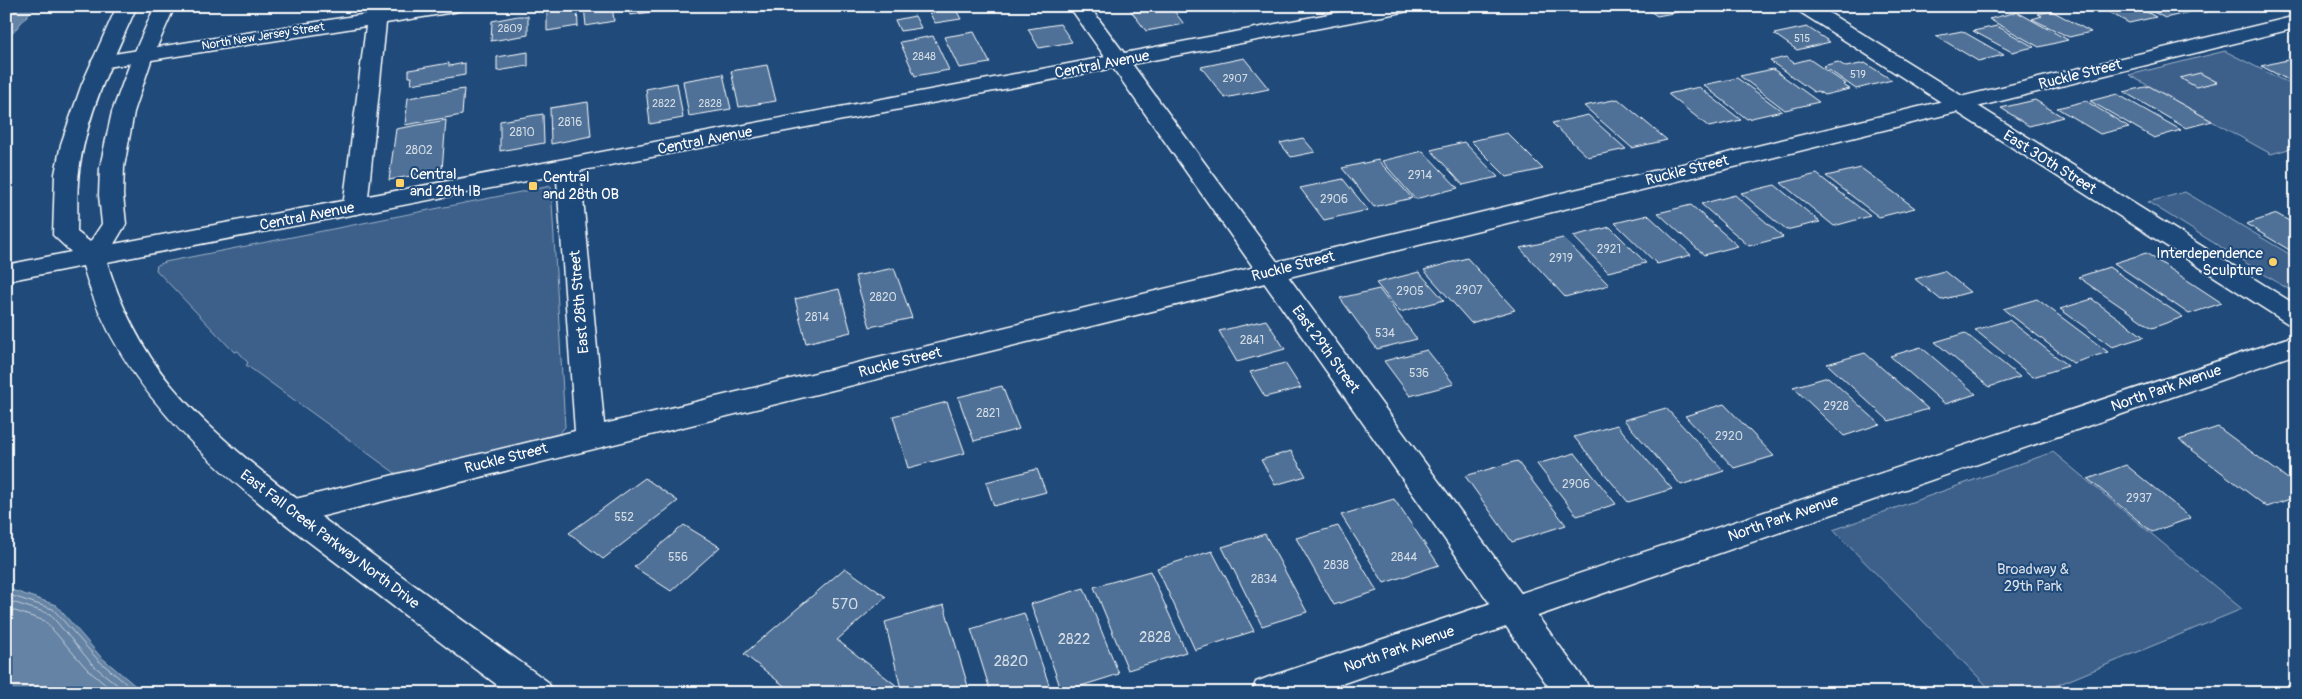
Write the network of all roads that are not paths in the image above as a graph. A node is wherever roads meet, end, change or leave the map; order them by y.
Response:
1 (127, 6) edge
2 (165, 6) edge
3 (454, 6) edge
4 (1079, 6) edge
5 (1403, 6) edge
6 (1804, 6) edge
7 (378, 12) edge
8 (2296, 22) edge
9 (144, 55) junction
10 (1118, 60) junction
11 (101, 62) junction
12 (1958, 104) junction
13 (568, 166) junction
14 (355, 207) junction
15 (94, 257) junction
16 (1270, 272) junction
17 (6, 274) edge
18 (2296, 317) edge
19 (2296, 344) edge
20 (590, 438) junction
21 (291, 512) junction
22 (1513, 610) junction
23 (535, 693) edge
24 (1270, 693) edge
25 (1573, 693) edge

1 - 11 main road
2 - 9 main road
3 - 7 main road, North New Jersey Street
4 - 10 main road, East 29th Street
5 - 10 main road, Central Avenue
6 - 12 main road, East 30th Street
7 - 9 main road, North New Jersey Street
7 - 14 main road
8 - 12 main road, Ruckle Street
9 - 11 main road, North New Jersey Street
9 - 15 main road
10 - 13 main road, Central Avenue
10 - 16 main road, East 29th Street
11 - 15 main road
12 - 16 main road, Ruckle Street
12 - 18 main road, East 30th Street
13 - 14 main road, Central Avenue
13 - 20 main road, East 28th Street
14 - 15 main road, Central Avenue
15 - 17 main road, Central Avenue
15 - 21 main road, East Fall Creek Parkway North Drive
16 - 20 main road, Ruckle Street
16 - 22 main road, East 29th Street
19 - 22 main road, North Park Avenue
20 - 21 main road, Ruckle Street
21 - 23 main road, East Fall Creek Parkway North Drive
22 - 24 main road, North Park Avenue
22 - 25 main road, East 29th Street

